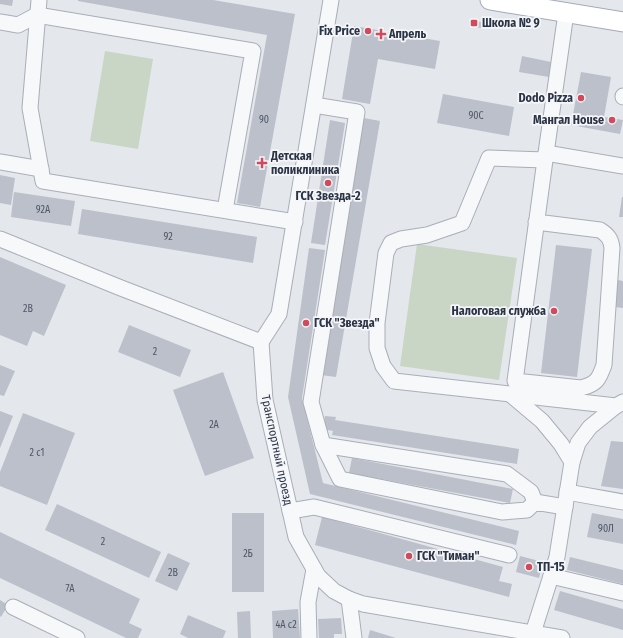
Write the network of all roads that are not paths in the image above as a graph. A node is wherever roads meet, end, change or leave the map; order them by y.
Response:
1 (331, 0) edge
2 (490, 0) edge
3 (38, 7) edge
4 (566, 13) junction
5 (0, 22) edge
6 (623, 22) edge
7 (314, 105) junction
8 (546, 157) junction
9 (0, 162) edge
10 (623, 166) edge
11 (41, 169) junction
12 (225, 210) junction
13 (295, 222) junction
14 (536, 222) junction
15 (0, 239) edge
16 (261, 342) junction
17 (510, 394) junction
18 (619, 404) edge
19 (323, 445) junction
20 (572, 462) junction
21 (566, 500) junction
22 (535, 502) junction
23 (623, 502) edge
24 (290, 511) junction
25 (508, 555) dead end
26 (314, 569) junction
27 (551, 576) junction
28 (623, 593) edge
29 (349, 599) junction
30 (13, 607) dead end
31 (533, 633) junction
32 (77, 638) edge
33 (310, 638) edge
34 (354, 638) edge
35 (562, 638) edge

1 - 7 street
2 - 4 main road
3 - 5 street
3 - 11 street
3 - 12 street
4 - 6 main road
4 - 8 street
7 - 13 street
7 - 19 street
8 - 10 street
8 - 14 street
8 - 17 street
9 - 11 street
11 - 12 street
12 - 13 street
13 - 16 street
14 - 14 street
15 - 16 street
16 - 24 street, Транспортный проезд
17 - 18 street
17 - 20 street
18 - 20 street
19 - 22 street
19 - 22 street
20 - 21 street
21 - 22 street
21 - 23 street
21 - 27 street
24 - 25 street
24 - 26 street, Транспортный проезд
26 - 29 street, Транспортный проезд
26 - 33 street
27 - 28 street
27 - 31 street
29 - 31 street, Транспортный проезд
29 - 34 street
30 - 32 street
31 - 35 street, Транспортный проезд

